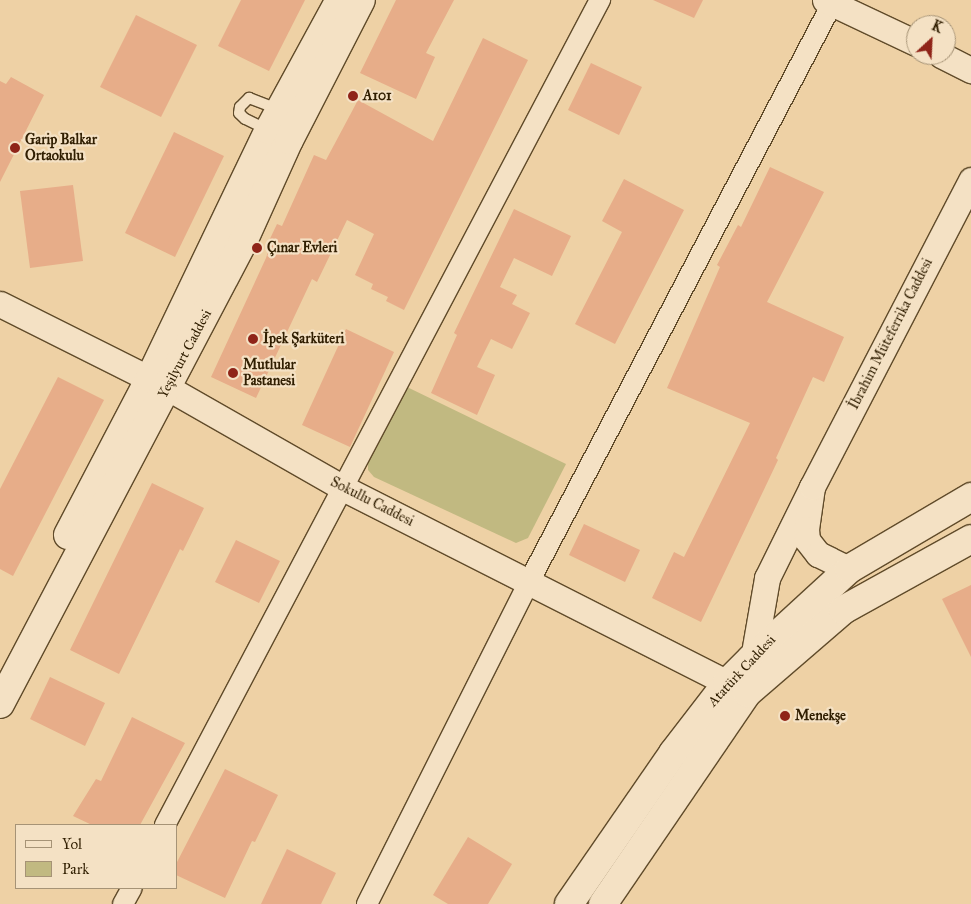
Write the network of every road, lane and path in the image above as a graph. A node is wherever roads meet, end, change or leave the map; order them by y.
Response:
1 (340, 0) edge
2 (361, 0) edge
3 (600, 0) edge
4 (830, 1) edge
5 (906, 38) edge
6 (956, 62) edge
7 (971, 70) edge
8 (284, 125) junction
9 (971, 180) edge
10 (0, 304) edge
11 (158, 383) junction
12 (812, 487) junction
13 (343, 488) junction
14 (971, 497) edge
15 (971, 539) edge
16 (848, 569) junction
17 (530, 580) junction
18 (752, 658) junction
19 (0, 666) edge
20 (737, 688) junction
21 (0, 704) edge
22 (166, 824) edge
23 (131, 889) edge
24 (123, 904) edge
25 (367, 904) edge
26 (569, 904) edge
27 (603, 904) edge

1 - 8 main road, Yeşilyurt Caddesi
2 - 8 main road, Yeşilyurt Caddesi
3 - 13 street
4 - 5 street
4 - 17 street
6 - 7 street
8 - 11 main road, Yeşilyurt Caddesi
9 - 12 street, İbrahim Müteferrika Caddesi
10 - 11 street, Sokullu Caddesi
11 - 13 street, Sokullu Caddesi
11 - 19 main road, Yeşilyurt Caddesi
11 - 21 main road, Yeşilyurt Caddesi
12 - 16 street
12 - 18 street, İbrahim Müteferrika Caddesi
13 - 17 street, Sokullu Caddesi
13 - 22 street
14 - 16 main road, Atatürk Caddesi
15 - 20 main road, Atatürk Caddesi
16 - 18 main road, Atatürk Caddesi
17 - 20 street, Sokullu Caddesi
17 - 25 street
18 - 20 main road, Atatürk Caddesi
20 - 26 main road, Atatürk Caddesi
20 - 27 main road, Atatürk Caddesi
23 - 24 street

